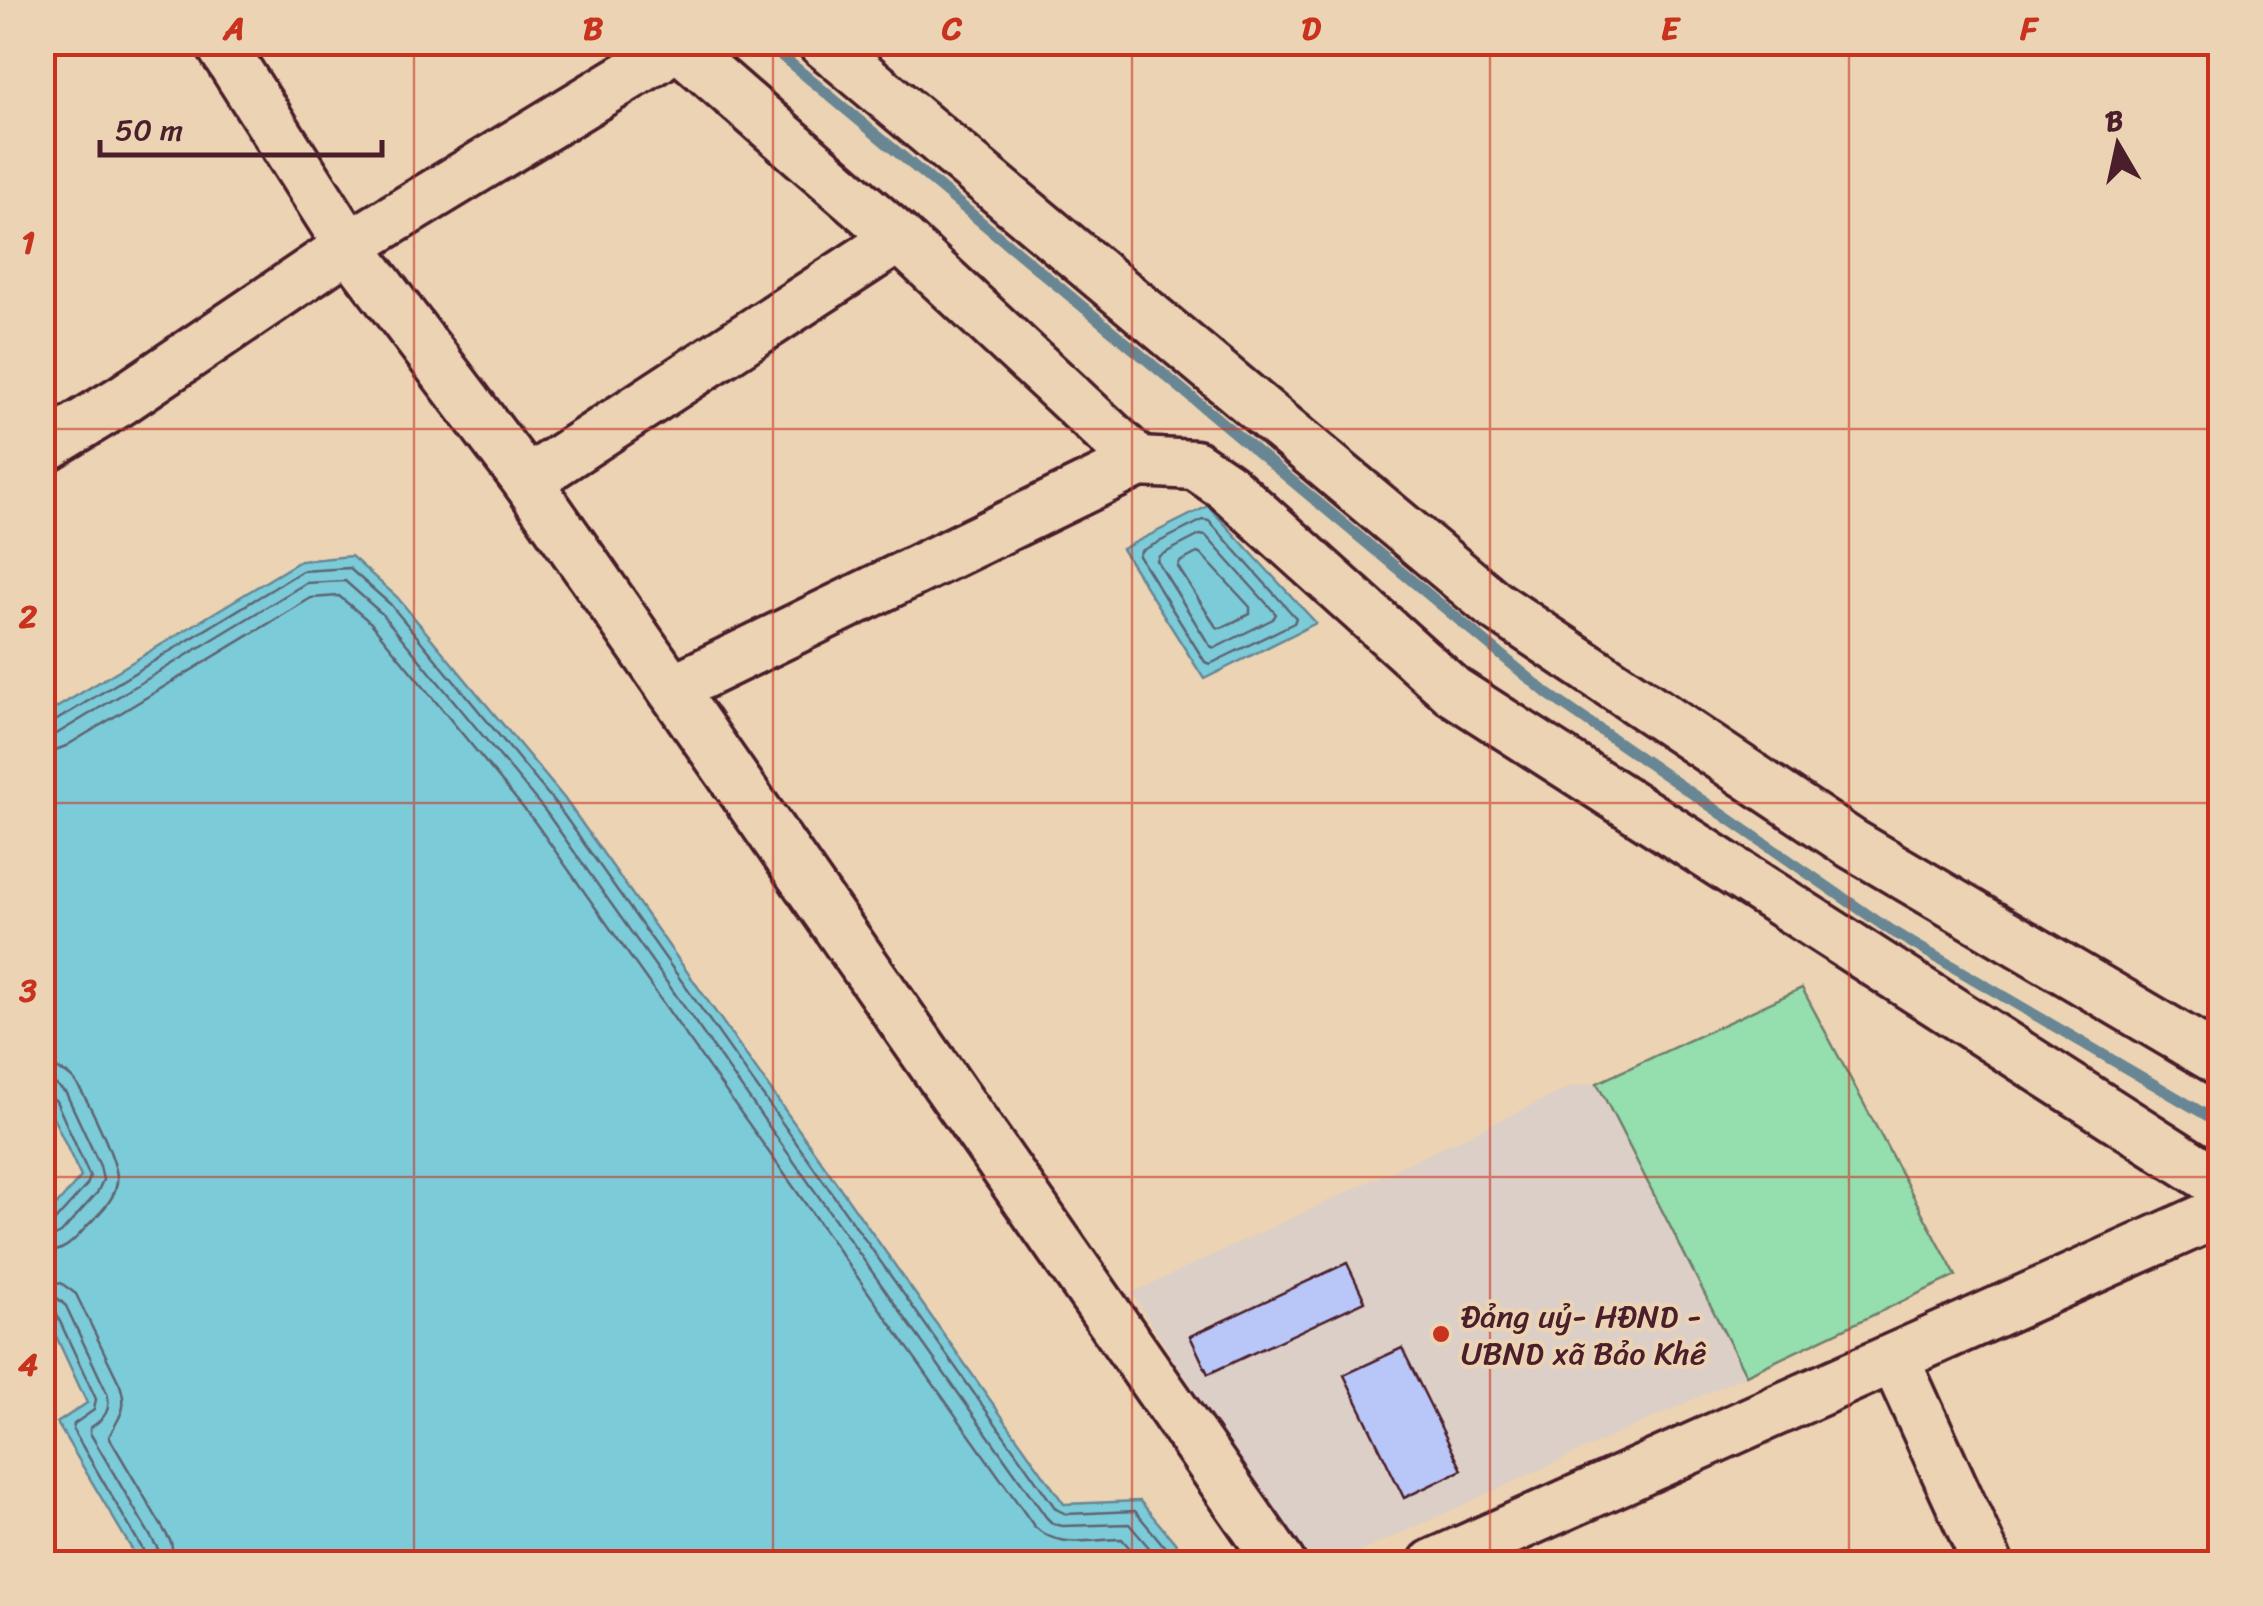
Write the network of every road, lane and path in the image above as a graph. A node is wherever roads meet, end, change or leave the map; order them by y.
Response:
1 (219, 42) edge
2 (672, 42) edge
3 (822, 42) edge
4 (899, 238) junction
5 (350, 246) junction
6 (42, 449) edge
7 (1139, 462) junction
8 (527, 481) junction
9 (672, 689) junction
10 (2220, 1061) edge
11 (2220, 1184) edge
12 (2220, 1212) edge
13 (1894, 1358) junction
14 (1280, 1564) edge
15 (1433, 1564) edge
16 (1988, 1564) edge

1 - 5 street
2 - 4 street
2 - 5 street
3 - 10 street
4 - 7 street
4 - 8 street
5 - 6 street
5 - 8 street
7 - 9 street
7 - 11 street
8 - 9 street
9 - 14 street
12 - 13 street
13 - 15 street
13 - 16 street

